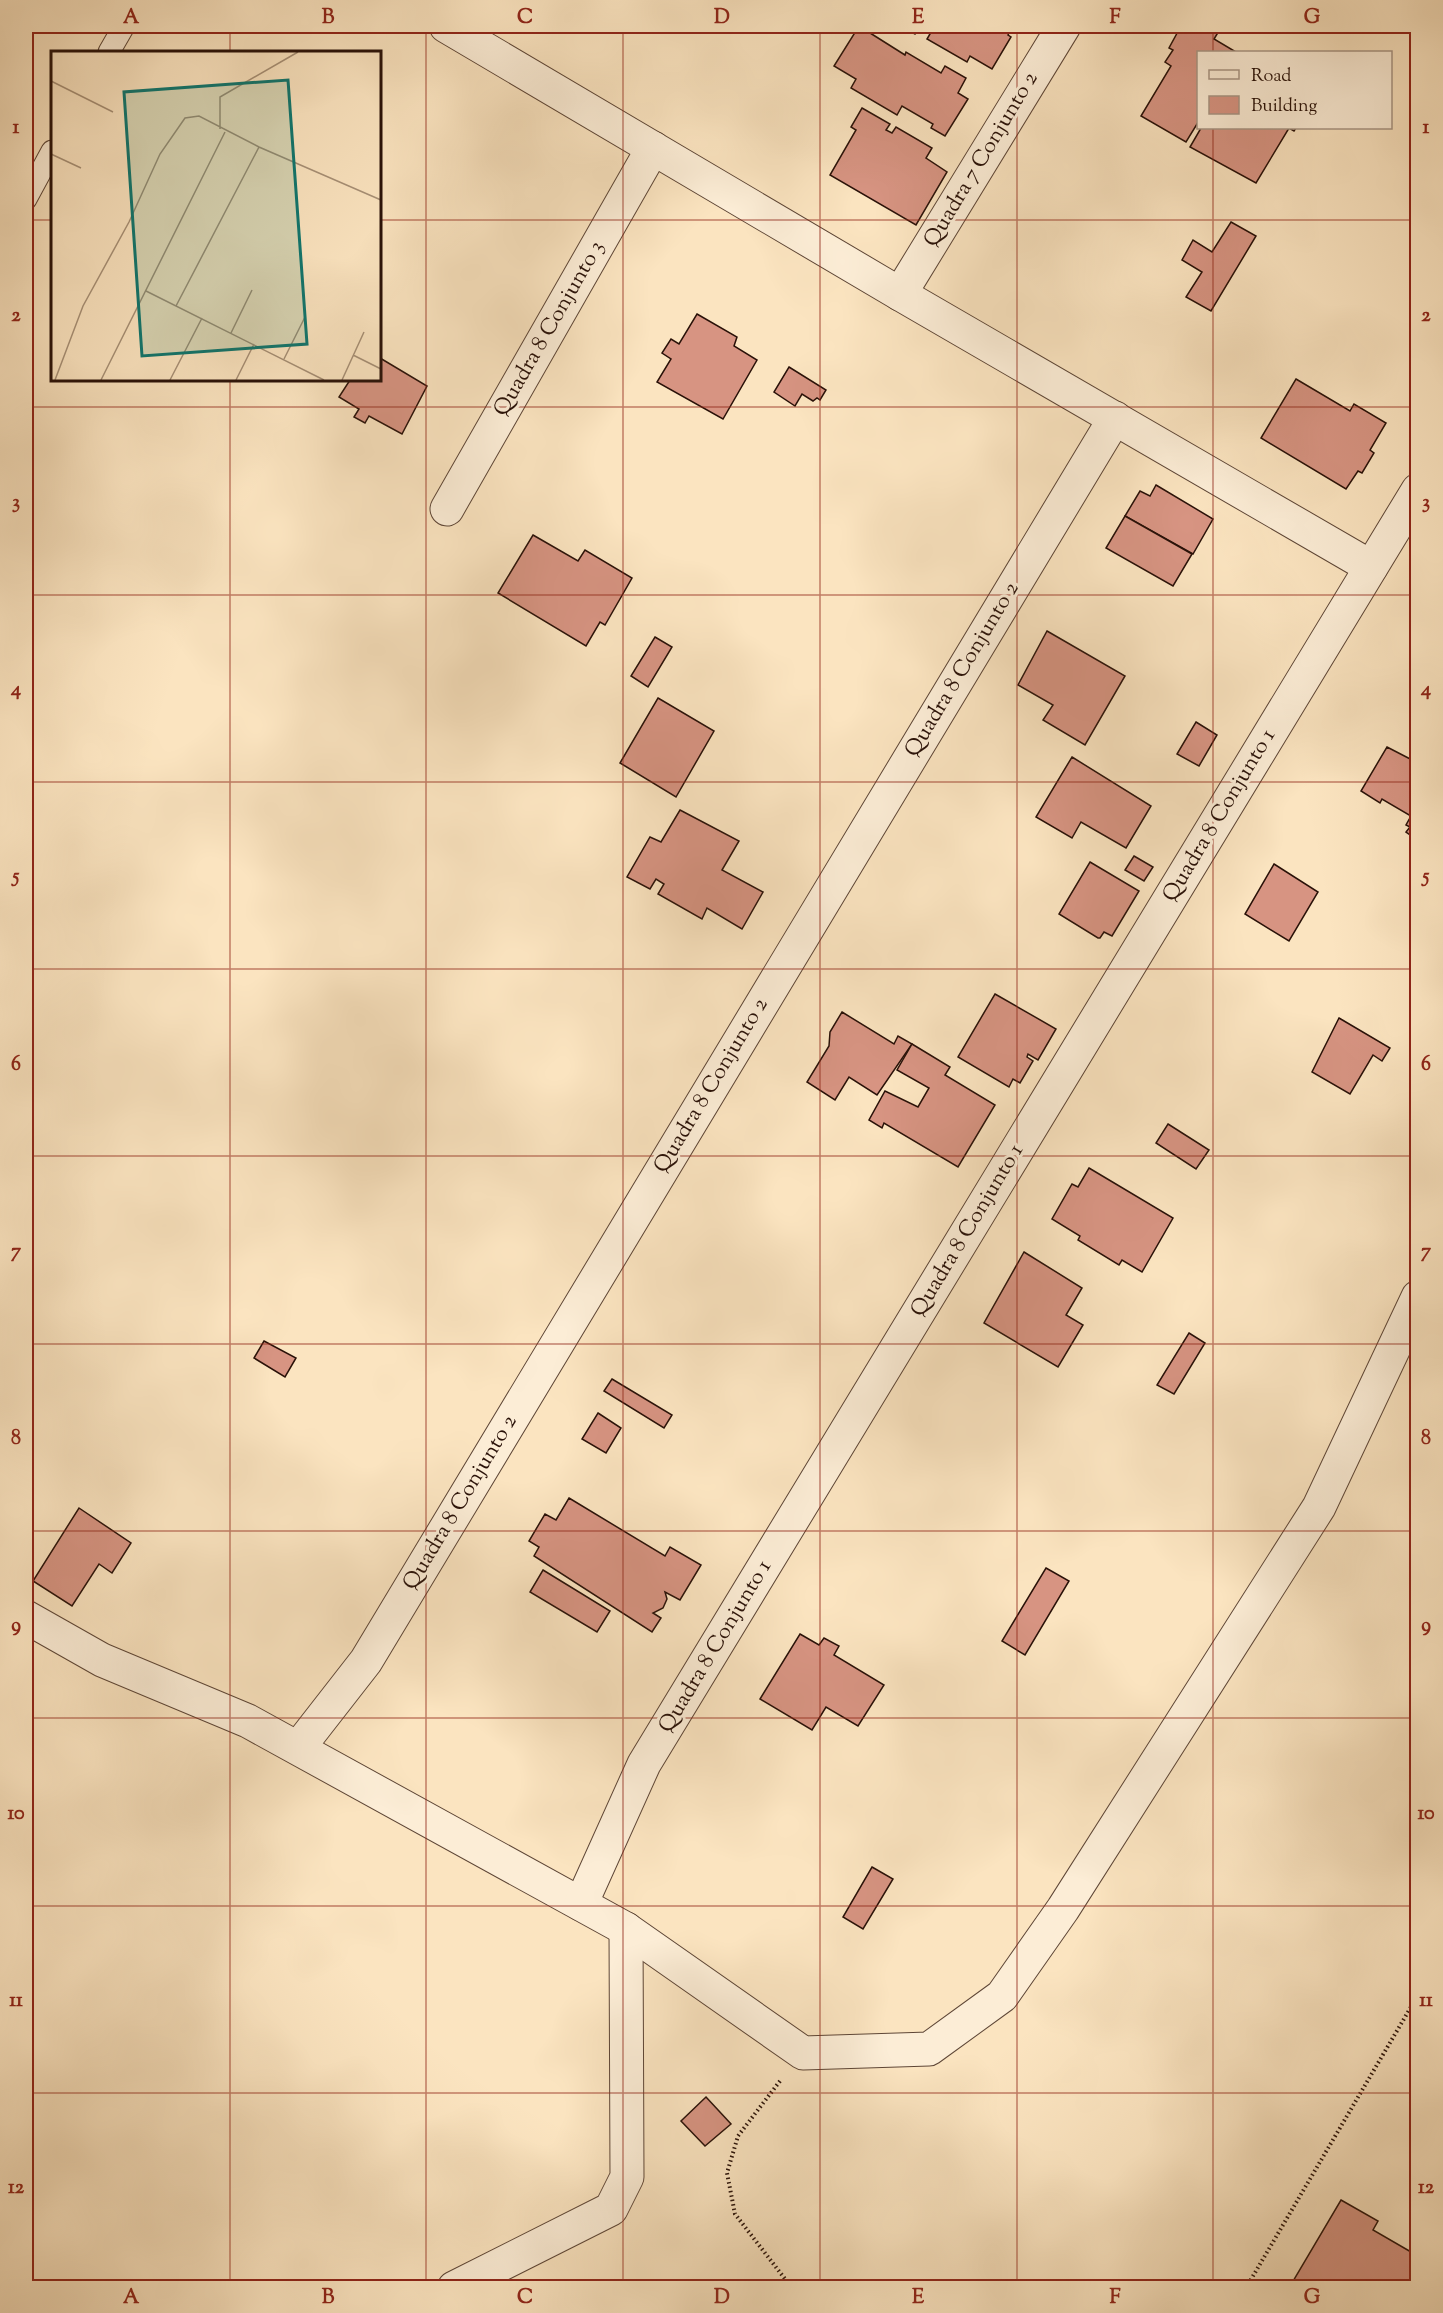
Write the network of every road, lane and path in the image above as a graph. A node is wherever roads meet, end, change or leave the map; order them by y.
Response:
1 (124, 26) edge
2 (1064, 26) edge
3 (455, 28) edge
4 (110, 51) edge
5 (653, 148) junction
6 (51, 153) edge
7 (26, 199) edge
8 (900, 294) junction
9 (1115, 418) junction
10 (1418, 490) edge
11 (447, 509) dead end
12 (1371, 567) junction
13 (1418, 1297) edge
14 (26, 1617) edge
15 (298, 1747) junction
16 (581, 1904) junction
17 (626, 1929) junction
18 (1418, 1995) edge
19 (803, 2053) junction
20 (454, 2288) edge
21 (792, 2288) edge
22 (1246, 2288) edge

1 - 4 lane
2 - 8 street, Quadra 7 Conjunto 2
3 - 5 street
5 - 8 street
5 - 11 street, Quadra 8 Conjunto 3
6 - 7 lane
8 - 9 street
9 - 12 street
9 - 15 street, Quadra 8 Conjunto 2
10 - 12 street, Quadra 8 Conjunto 1
12 - 16 street, Quadra 8 Conjunto 1
13 - 19 street
14 - 15 street
15 - 16 street
16 - 17 street
17 - 19 street
17 - 20 street
18 - 22 path
19 - 21 path

